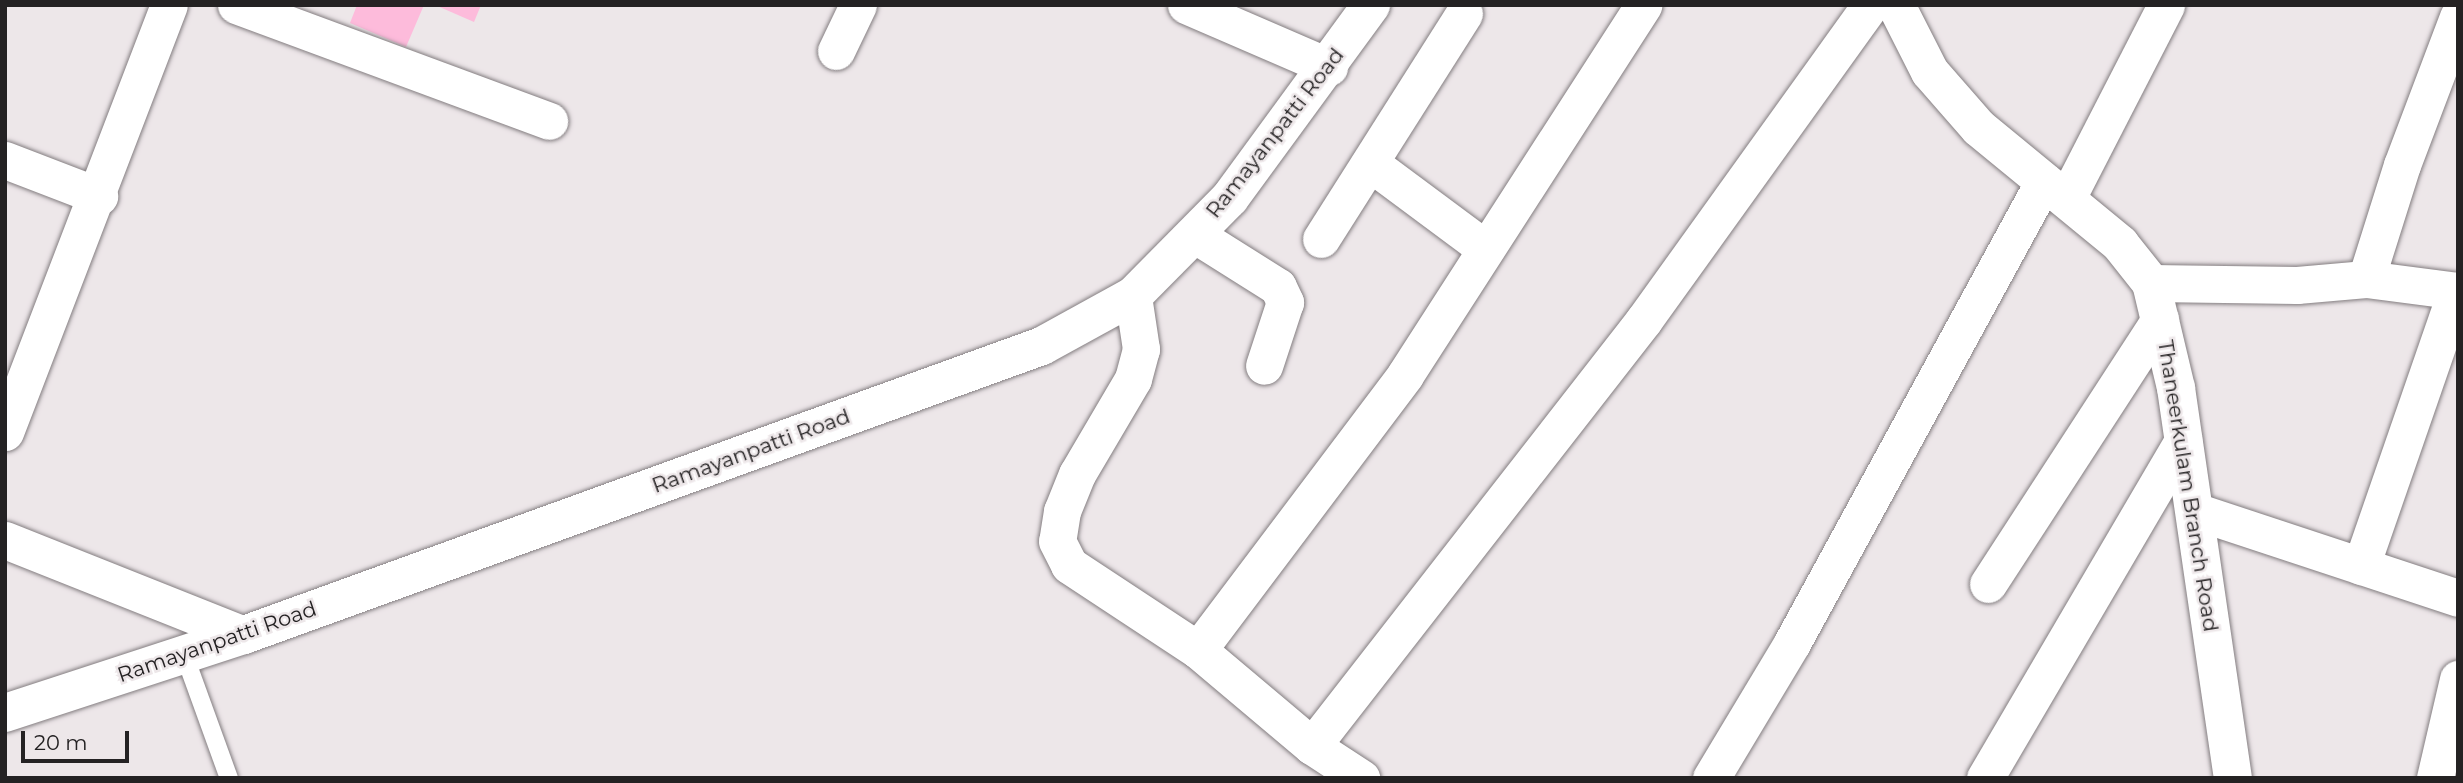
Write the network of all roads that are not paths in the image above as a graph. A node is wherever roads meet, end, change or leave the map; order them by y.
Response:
1 (169, 5) edge
2 (236, 5) edge
3 (858, 5) edge
4 (1186, 5) edge
5 (1371, 5) edge
6 (1643, 5) edge
7 (1870, 5) edge
8 (1896, 5) edge
9 (2166, 5) edge
10 (1225, 13) edge
11 (1464, 14) dead end
12 (2458, 17) edge
13 (836, 51) dead end
14 (1329, 67) junction
15 (549, 121) dead end
16 (5, 160) edge
17 (1370, 163) junction
18 (2055, 189) junction
19 (99, 196) junction
20 (1194, 234) junction
21 (1321, 239) dead end
22 (1486, 249) junction
23 (2366, 279) junction
24 (2457, 291) edge
25 (1133, 296) junction
26 (2155, 301) junction
27 (1264, 366) dead end
28 (5, 432) edge
29 (2183, 440) junction
30 (2195, 511) junction
31 (5, 540) edge
32 (2361, 566) junction
33 (1988, 584) dead end
34 (2458, 598) edge
35 (244, 635) junction
36 (1198, 650) junction
37 (184, 654) junction
38 (2458, 679) edge
39 (5, 713) edge
40 (1312, 746) junction
41 (229, 778) edge
42 (1361, 778) edge
43 (1711, 778) edge
44 (1985, 778) edge
45 (2232, 778) edge
46 (2435, 778) edge

1 - 19 street
2 - 15 street
3 - 13 street
4 - 10 street
5 - 14 main road, Ramayanpatti Road
6 - 22 street
7 - 40 street
8 - 18 main road, Thaneerkulam Branch Road
9 - 18 street
10 - 14 street
11 - 17 street
12 - 23 street
14 - 20 main road, Ramayanpatti Road
16 - 19 street
17 - 21 street
17 - 22 street
18 - 26 main road, Thaneerkulam Branch Road
18 - 43 street
19 - 28 street
20 - 25 main road, Ramayanpatti Road
20 - 27 street
22 - 36 street
23 - 24 street
23 - 26 street
24 - 32 street
25 - 35 main road, Ramayanpatti Road
25 - 36 street
26 - 29 main road, Thaneerkulam Branch Road
26 - 33 street
29 - 30 main road, Thaneerkulam Branch Road
29 - 44 street
30 - 32 street
30 - 45 main road, Thaneerkulam Branch Road
31 - 35 street
32 - 34 street
35 - 37 main road, Ramayanpatti Road
36 - 40 street
37 - 39 main road, Ramayanpatti Road
37 - 41 lane
38 - 46 street
40 - 42 street

